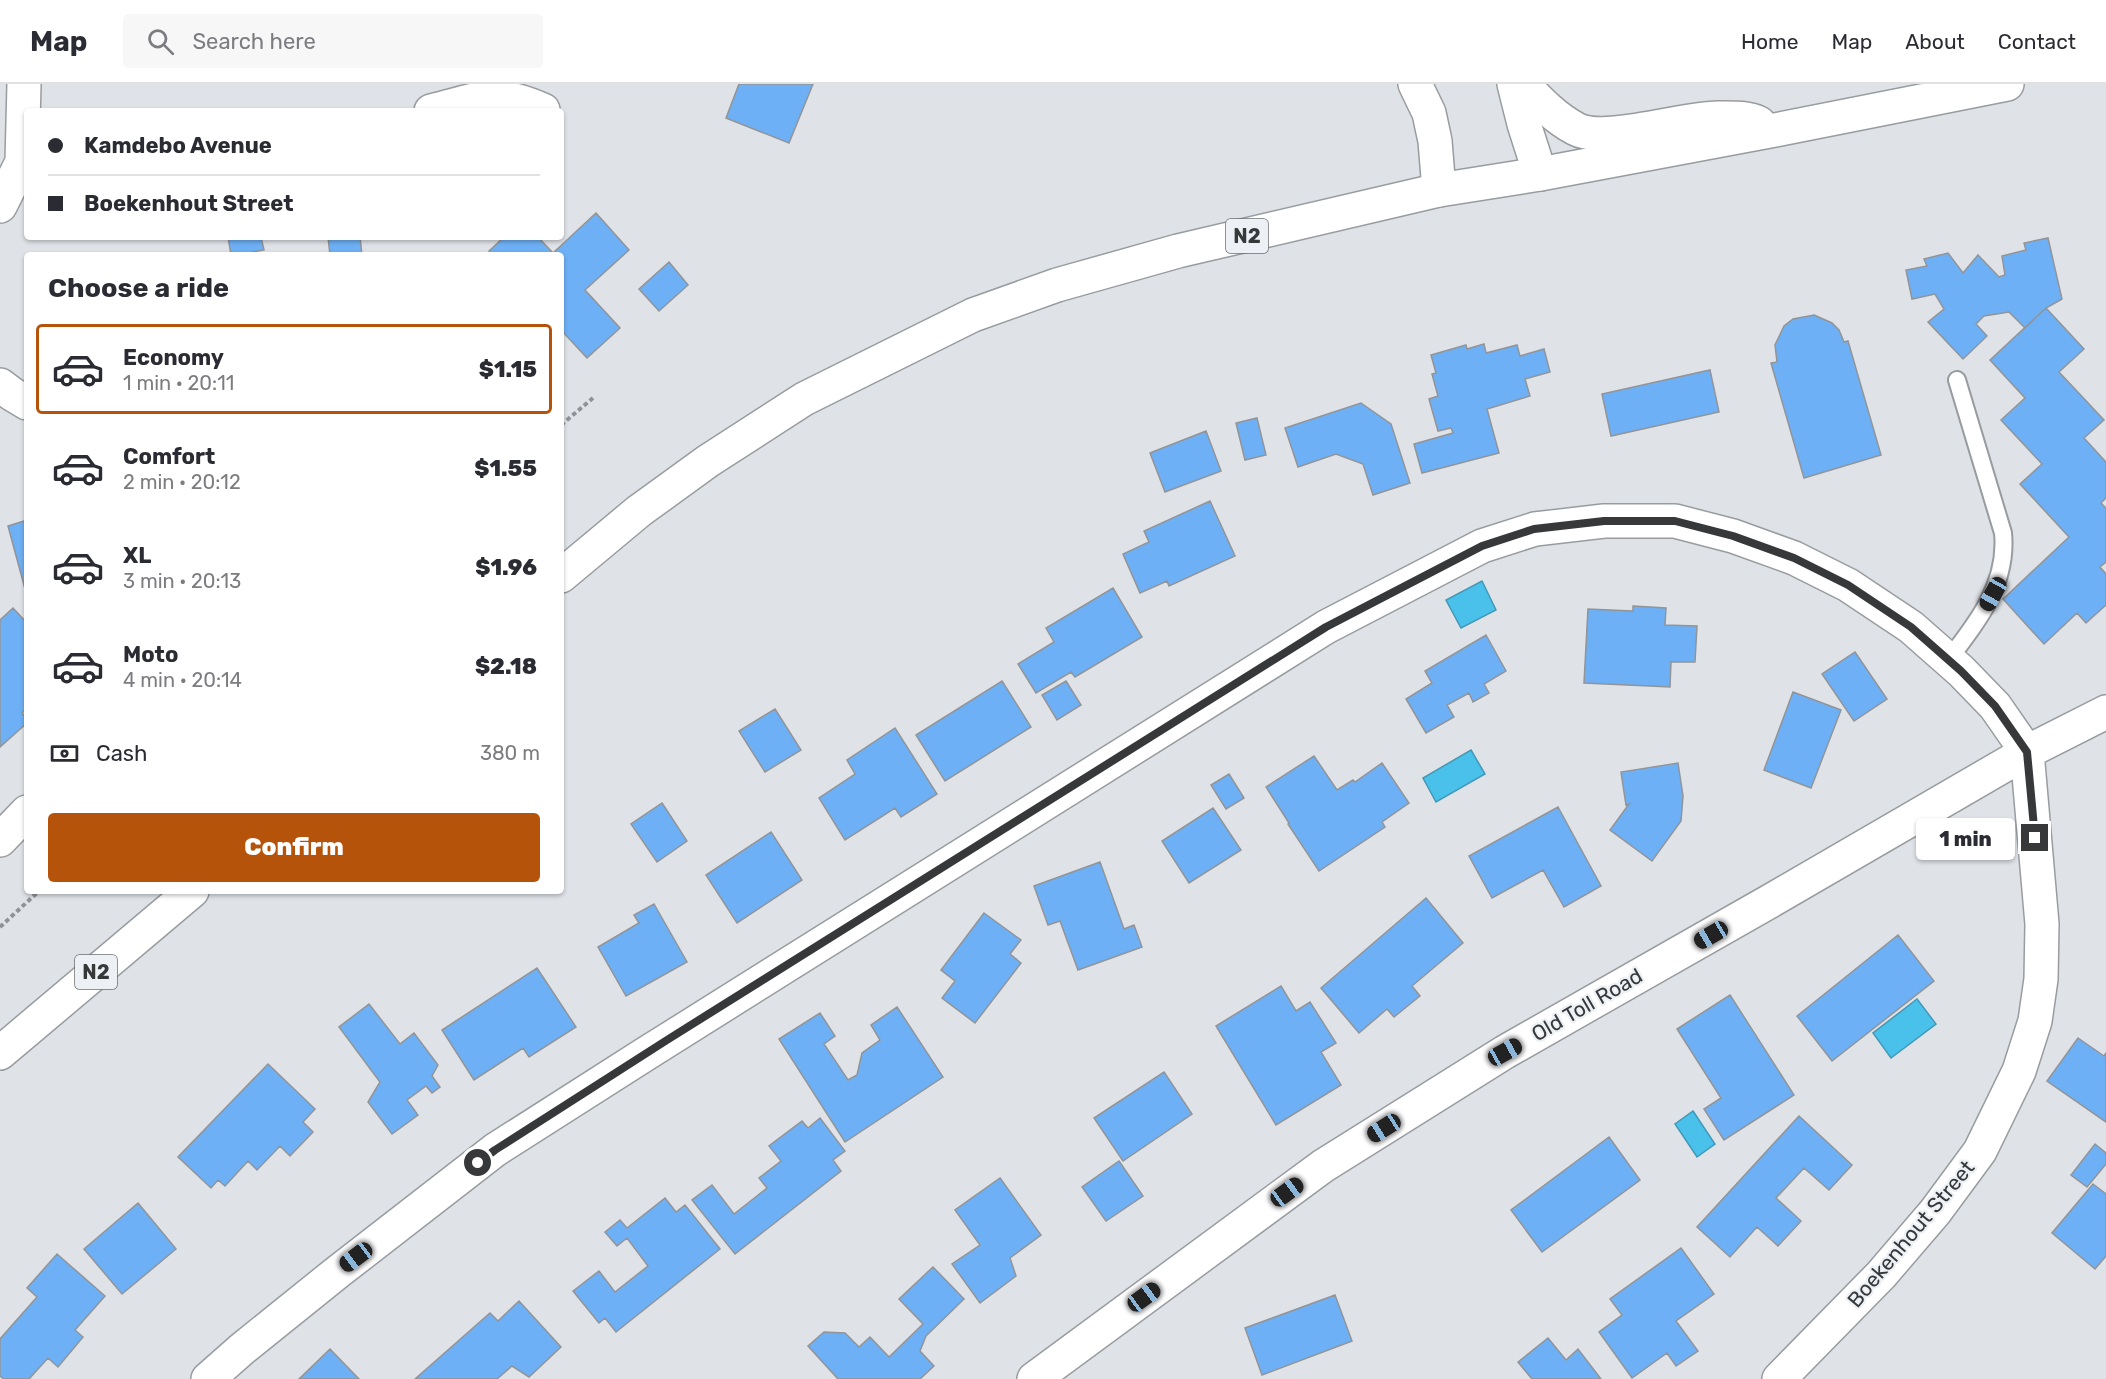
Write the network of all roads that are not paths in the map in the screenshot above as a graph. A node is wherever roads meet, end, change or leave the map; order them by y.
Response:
1 (24, 84) edge
2 (1415, 84) edge
3 (1514, 84) edge
4 (1523, 84) edge
5 (2007, 84) edge
6 (441, 108) edge
7 (539, 108) edge
8 (1775, 130) junction
9 (16, 161) edge
10 (1540, 174) junction
11 (1439, 190) junction
12 (0, 206) edge
13 (1957, 380) dead end
14 (0, 385) edge
15 (24, 401) edge
16 (564, 574) edge
17 (1948, 660) junction
18 (2106, 712) edge
19 (2027, 752) junction
20 (24, 815) edge
21 (0, 840) edge
22 (188, 894) edge
23 (0, 1053) edge
24 (207, 1379) edge
25 (1034, 1379) edge
26 (1779, 1379) edge

1 - 9 main road
2 - 11 main road
3 - 10 main road
4 - 8 main road
5 - 8 main road, N2
6 - 7 main road
8 - 10 main road, N2
9 - 12 main road
10 - 11 main road, N2
11 - 16 main road, N2
13 - 17 lane
14 - 15 main road
17 - 19 main road
17 - 24 main road
18 - 19 main road, Old Toll Road
19 - 25 main road, Old Toll Road
19 - 26 main road, Boekenhout Street
20 - 21 main road
22 - 23 main road, N2

